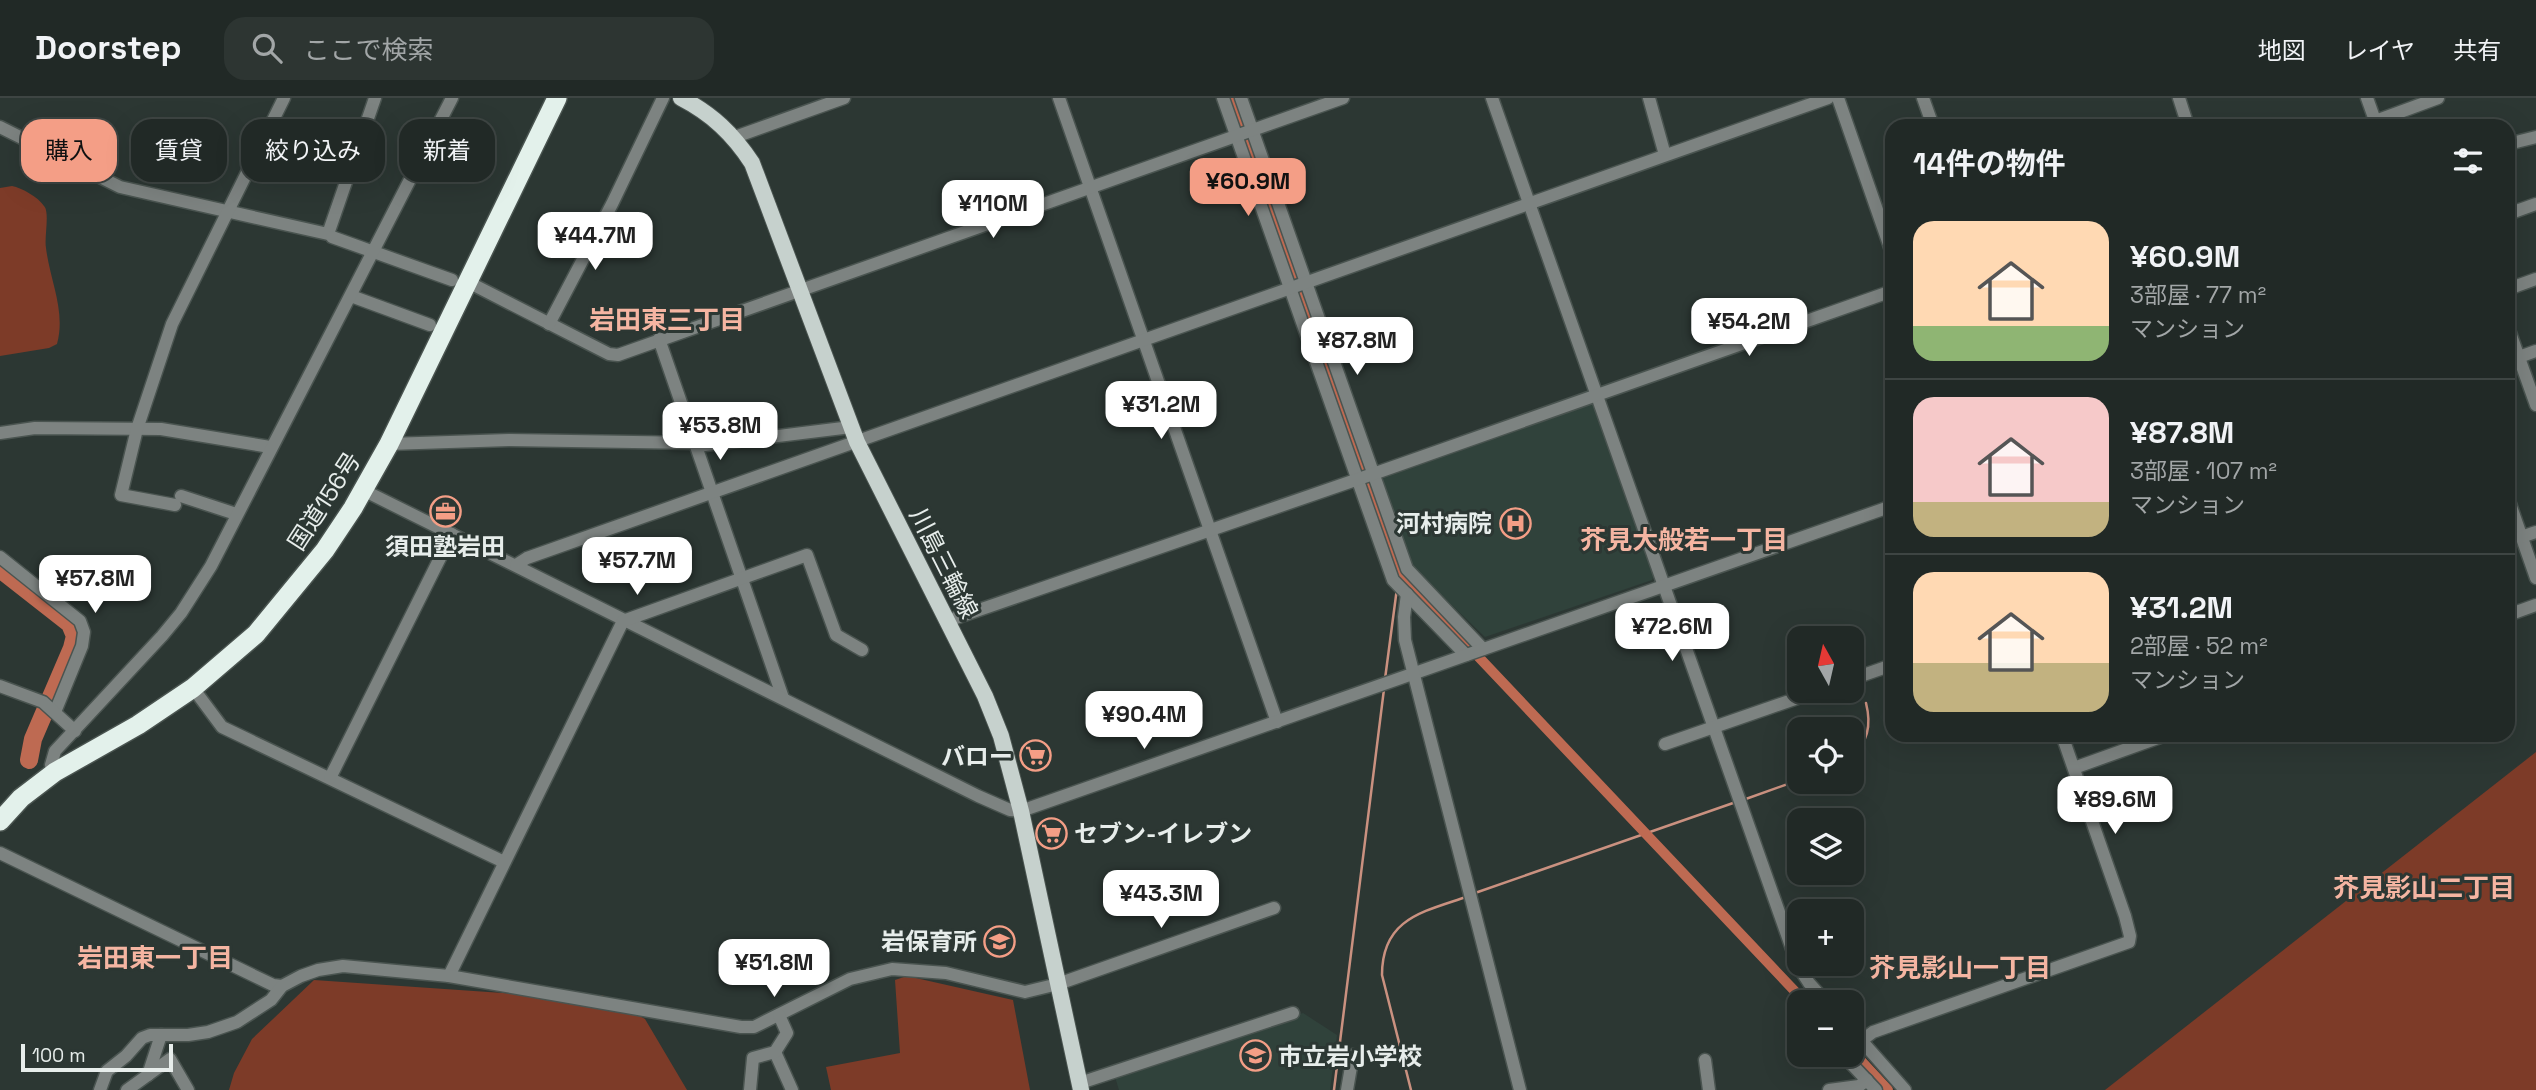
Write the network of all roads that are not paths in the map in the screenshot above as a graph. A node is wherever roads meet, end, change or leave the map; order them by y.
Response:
1 (284, 98) edge
2 (376, 98) edge
3 (452, 98) edge
4 (557, 98) edge
5 (663, 98) edge
6 (681, 98) edge
7 (844, 98) edge
8 (1059, 98) edge
9 (1223, 98) edge
10 (1241, 98) edge
11 (1343, 98) edge
12 (1492, 98) edge
13 (1649, 98) edge
14 (1828, 98) edge
15 (1838, 98) edge
16 (1923, 98) edge
17 (2179, 98) edge
18 (2367, 98) edge
19 (2433, 99) edge
20 (1930, 119) edge
21 (2186, 119) edge
22 (2374, 119) edge
23 (2387, 119) edge
24 (0, 127) edge
25 (1253, 130) junction
26 (735, 137) junction
27 (1237, 137) junction
28 (2536, 137) edge
29 (2515, 142) edge
30 (1665, 155) junction
31 (1091, 188) junction
32 (1530, 203) junction
33 (2536, 204) edge
34 (2515, 212) edge
35 (228, 213) junction
36 (1885, 233) edge
37 (332, 237) dead end
38 (374, 251) junction
39 (2536, 279) edge
40 (459, 281) junction
41 (1306, 282) junction
42 (2515, 286) edge
43 (1290, 287) junction
44 (799, 290) junction
45 (1885, 292) edge
46 (351, 296) junction
47 (549, 324) junction
48 (430, 325) dead end
49 (659, 339) junction
50 (1143, 341) junction
51 (2515, 346) edge
52 (2536, 351) edge
53 (2519, 357) junction
54 (1596, 394) junction
55 (2536, 405) edge
56 (137, 429) junction
57 (0, 433) edge
58 (854, 435) junction
59 (389, 444) junction
60 (697, 445) junction
61 (270, 447) junction
62 (1373, 474) junction
63 (1358, 479) junction
64 (363, 490) junction
65 (713, 491) junction
66 (1885, 508) edge
67 (236, 514) junction
68 (2515, 519) edge
69 (1210, 530) junction
70 (2536, 531) edge
71 (452, 534) junction
72 (2521, 537) junction
73 (0, 557) edge
74 (516, 565) junction
75 (2536, 578) edge
76 (743, 579) junction
77 (1664, 587) junction
78 (1408, 594) junction
79 (2536, 605) edge
80 (2515, 612) edge
81 (623, 621) junction
82 (947, 621) junction
83 (1483, 649) junction
84 (862, 650) dead end
85 (1466, 655) junction
86 (1885, 667) edge
87 (1415, 674) junction
88 (1864, 675) edge
89 (0, 686) edge
90 (193, 688) junction
91 (783, 698) junction
92 (1787, 702) edge
93 (55, 712) junction
94 (1277, 722) junction
95 (1713, 729) junction
96 (75, 731) junction
97 (2065, 742) edge
98 (2146, 742) edge
99 (1665, 744) dead end
100 (2074, 768) junction
101 (55, 772) junction
102 (330, 778) junction
103 (1021, 811) junction
104 (0, 821) edge
105 (0, 853) edge
106 (504, 862) junction
107 (1274, 908) dead end
108 (449, 976) junction
109 (1058, 984) junction
110 (282, 986) junction
111 (1815, 990) edge
112 (1293, 1013) dead end
113 (779, 1015) junction
114 (161, 1035) junction
115 (1864, 1039) edge
116 (1864, 1044) edge
117 (775, 1052) junction
118 (1353, 1055) dead end
119 (1706, 1060) dead end
120 (1851, 1067) edge
121 (148, 1075) junction
122 (1863, 1085) edge
123 (1080, 1086) edge
124 (100, 1090) edge
125 (127, 1090) edge
126 (188, 1090) edge
127 (750, 1090) edge
128 (792, 1090) edge
129 (1347, 1090) edge
130 (1520, 1090) edge
131 (1709, 1090) edge
132 (1829, 1090) edge
133 (1876, 1090) edge
134 (1905, 1090) edge

1 - 35 street
2 - 35 street
3 - 38 street
4 - 40 highway, 国道156号
5 - 47 street
6 - 26 main road, 川島三輪線
7 - 26 street
8 - 31 street
9 - 27 street
10 - 25 street
11 - 25 street
12 - 32 street
13 - 30 street
14 - 30 street
15 - 36 street
16 - 20 street
17 - 21 street
18 - 22 street
19 - 23 street
24 - 35 street
25 - 27 street
25 - 41 street
26 - 44 main road, 川島三輪線
27 - 31 street
27 - 43 street
28 - 29 street
30 - 32 street
31 - 44 street
31 - 50 street
32 - 41 street
32 - 54 street
33 - 34 street
35 - 56 street
37 - 38 street
38 - 40 street
38 - 46 street
39 - 42 street
40 - 47 street
40 - 59 highway, 国道156号
41 - 43 street
41 - 62 street
43 - 50 street
43 - 63 street
44 - 49 street
44 - 58 main road, 川島三輪線
45 - 54 street
46 - 48 street
46 - 61 street
47 - 49 street
49 - 60 street
50 - 58 street
50 - 69 street
51 - 53 street
52 - 53 street
53 - 55 street
54 - 62 street
54 - 77 street
56 - 57 street
56 - 61 street
56 - 67 street
58 - 60 street
58 - 65 street
58 - 82 main road, 川島三輪線
59 - 60 street
59 - 64 highway, 国道156号
60 - 65 street
61 - 67 street
62 - 63 street
62 - 83 street
63 - 69 street
63 - 78 street
64 - 71 street
64 - 90 highway, 国道156号
65 - 74 street
65 - 76 street
66 - 77 street
67 - 96 street
68 - 72 street
69 - 82 street
69 - 94 street
70 - 72 street
71 - 74 street
71 - 102 street
72 - 75 street
73 - 93 street
74 - 81 street
76 - 81 street
76 - 84 street
76 - 91 street
77 - 83 street
77 - 95 street
78 - 85 street
78 - 87 street
79 - 80 street
81 - 91 street
81 - 106 street
82 - 103 main road, 川島三輪線
83 - 85 street
85 - 87 street
86 - 88 street
87 - 94 street
87 - 130 street
89 - 93 street
90 - 101 highway, 国道156号
90 - 102 street
91 - 103 street
92 - 95 street
93 - 96 street
94 - 103 street
95 - 99 street
95 - 111 street
96 - 101 street
97 - 100 street
98 - 100 street
100 - 115 street
101 - 104 highway, 国道156号
102 - 106 street
103 - 109 main road, 川島三輪線
105 - 110 street
106 - 108 street
107 - 109 street
108 - 110 street
108 - 113 street
109 - 113 street
109 - 123 main road, 川島三輪線
110 - 114 street
112 - 123 street
113 - 117 street
114 - 121 street
114 - 124 street
116 - 134 street
117 - 127 street
117 - 128 street
118 - 129 street
119 - 131 street
120 - 122 street
121 - 125 street
121 - 126 street
122 - 132 street
122 - 133 street

